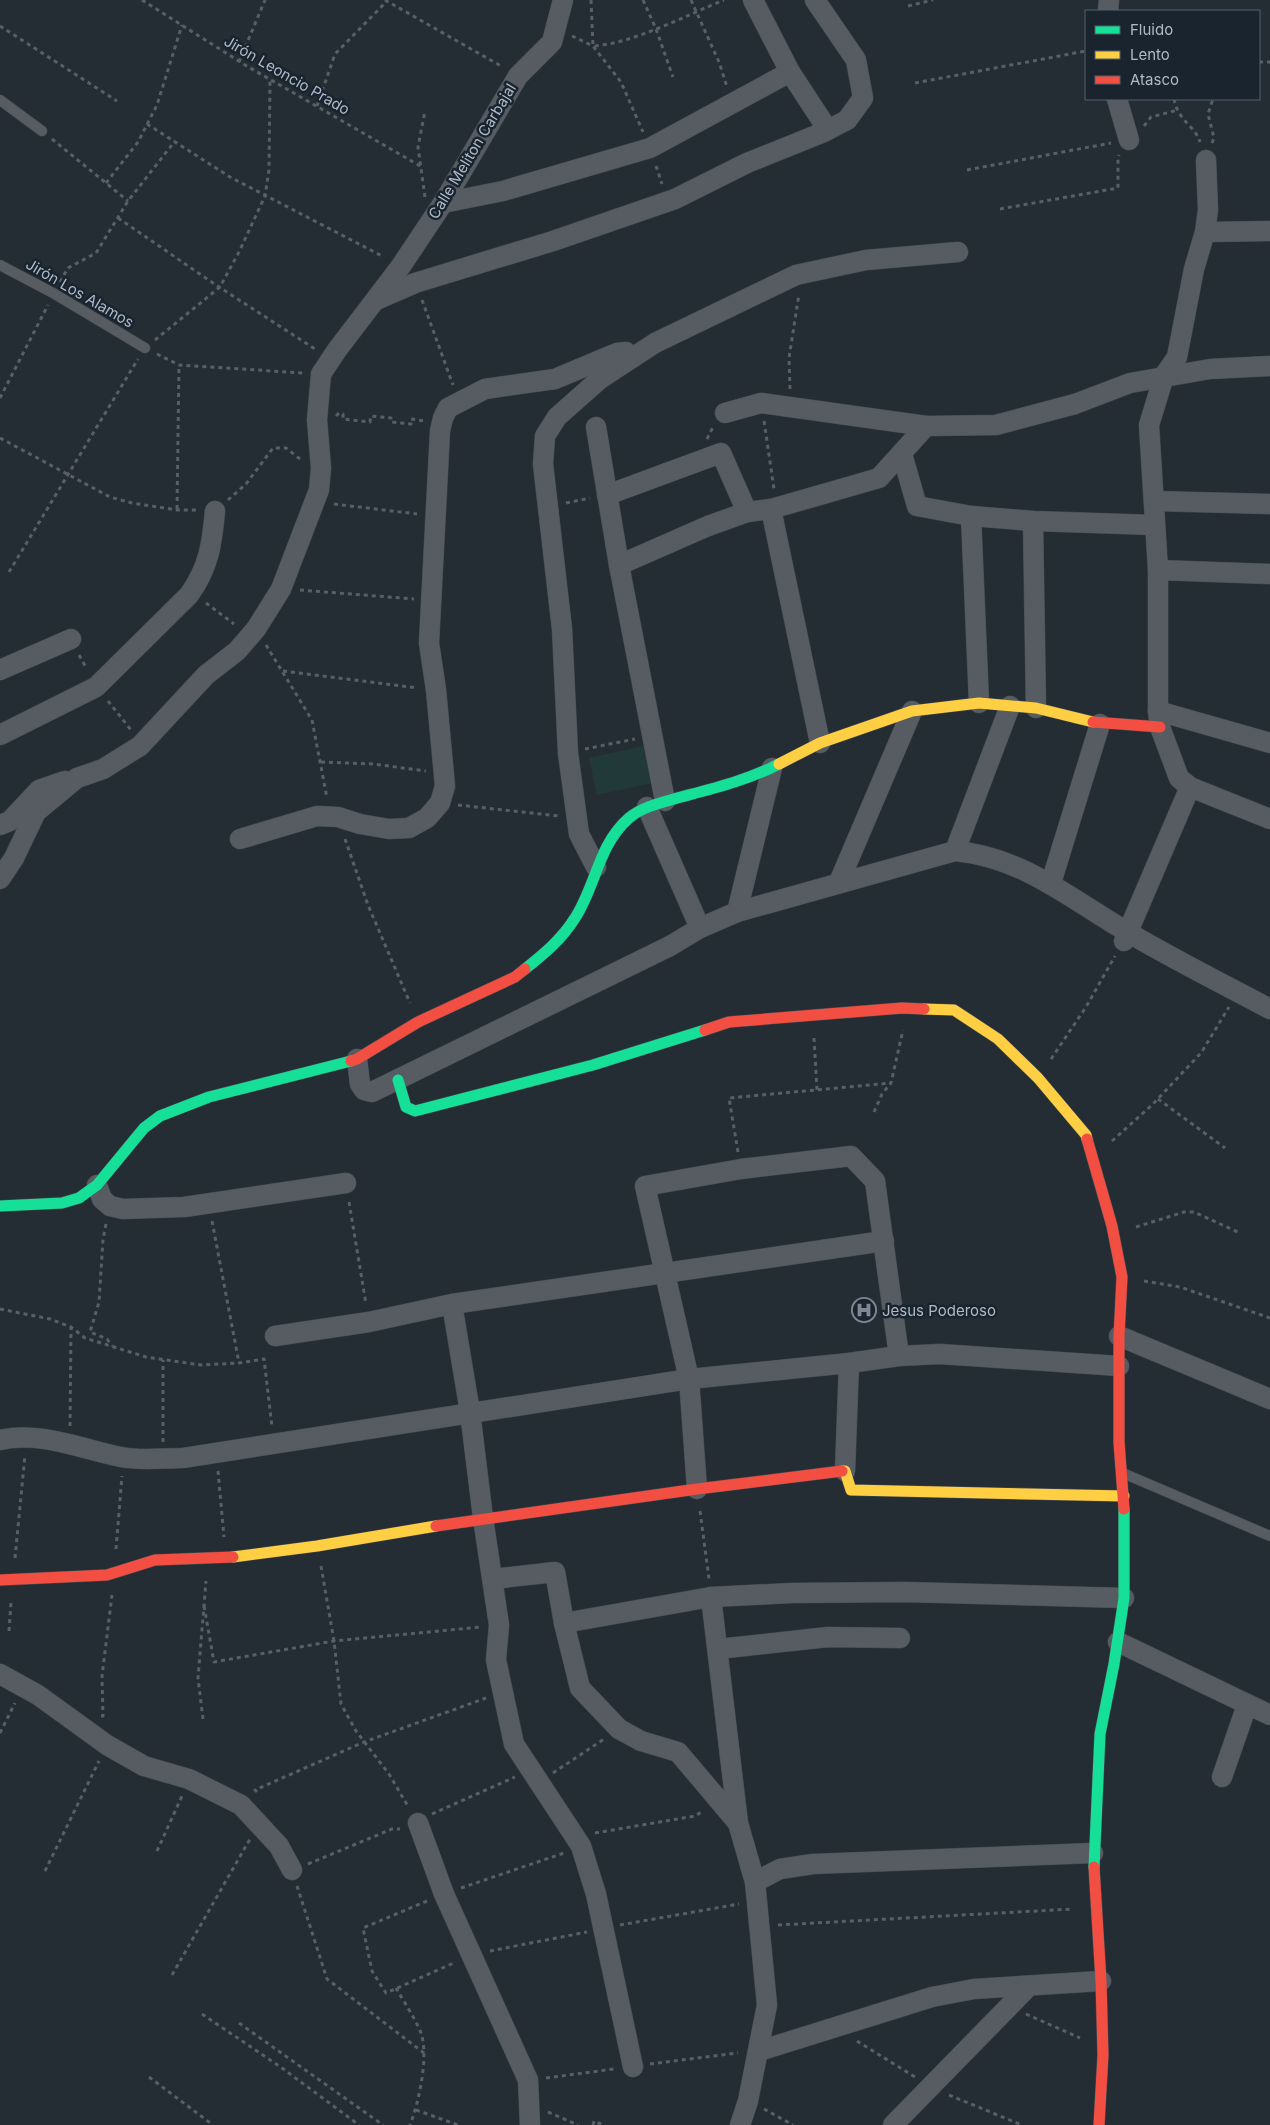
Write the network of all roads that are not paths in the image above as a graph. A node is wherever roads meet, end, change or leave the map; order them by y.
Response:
1 (563, 0) edge
2 (753, 0) edge
3 (815, 0) edge
4 (790, 72) junction
5 (0, 100) edge
6 (1117, 100) edge
7 (828, 130) junction
8 (42, 131) road end
9 (1129, 140) road end
10 (1206, 160) road end
11 (443, 203) junction
12 (1270, 231) edge
13 (1205, 232) junction
14 (958, 252) dead end
15 (0, 265) edge
16 (374, 301) junction
17 (145, 348) road end
18 (632, 357) junction
19 (1270, 366) edge
20 (1164, 376) junction
21 (725, 413) dead end
22 (926, 426) junction
23 (596, 427) dead end
24 (902, 454) junction
25 (607, 495) junction
26 (1154, 501) junction
27 (1270, 504) edge
28 (774, 508) junction
29 (216, 511) road end
30 (747, 512) junction
31 (971, 516) junction
32 (1033, 521) junction
33 (1155, 525) junction
34 (619, 565) junction
35 (1158, 570) junction
36 (1270, 574) edge
37 (71, 639) dead end
38 (0, 670) edge
39 (979, 702) junction
40 (1010, 706) junction
41 (1036, 708) junction
42 (912, 711) junction
43 (1159, 719) junction
44 (1100, 724) junction
45 (0, 735) edge
46 (820, 743) junction
47 (1270, 743) edge
48 (772, 768) junction
49 (77, 778) junction
50 (1190, 787) junction
51 (656, 804) junction
52 (1270, 818) edge
53 (0, 825) edge
54 (240, 839) dead end
55 (955, 851) junction
56 (596, 867) junction
57 (0, 879) edge
58 (839, 882) junction
59 (1051, 883) junction
60 (737, 912) junction
61 (700, 928) junction
62 (1127, 937) junction
63 (1270, 1009) edge
64 (357, 1058) junction
65 (398, 1080) junction
66 (346, 1183) road end
67 (97, 1185) junction
68 (0, 1206) edge
69 (884, 1241) junction
70 (664, 1272) junction
71 (452, 1304) junction
72 (275, 1336) dead end
73 (1119, 1336) junction
74 (899, 1356) junction
75 (849, 1363) junction
76 (1119, 1366) junction
77 (689, 1379) junction
78 (1270, 1399) edge
79 (470, 1412) junction
80 (11, 1437) edge
81 (845, 1471) junction
82 (1122, 1473) junction
83 (697, 1489) junction
84 (1124, 1496) junction
85 (483, 1518) junction
86 (1270, 1536) edge
87 (493, 1579) junction
88 (0, 1580) edge
89 (712, 1597) junction
90 (1124, 1598) junction
91 (564, 1623) junction
92 (900, 1638) dead end
93 (1118, 1642) junction
94 (718, 1649) junction
95 (0, 1674) edge
96 (1247, 1705) junction
97 (1270, 1716) edge
98 (1222, 1777) dead end
99 (418, 1823) road end
100 (738, 1823) junction
101 (1093, 1853) junction
102 (292, 1870) road end
103 (756, 1892) junction
104 (1101, 1981) junction
105 (1028, 1987) junction
106 (759, 2050) junction
107 (633, 2067) dead end
108 (530, 2125) edge
109 (740, 2125) edge
110 (893, 2125) edge
111 (1099, 2125) edge

1 - 11 street, Calle Meliton Carbajal
2 - 4 street
3 - 7 street
4 - 7 street
4 - 11 street
5 - 8 lane
6 - 9 street
7 - 16 street
10 - 13 street
11 - 16 street, Calle Meliton Carbajal
12 - 13 street
13 - 20 street
14 - 18 street
15 - 17 lane, Jirón Los Alamos
16 - 49 street, Calle Meliton Carbajal
18 - 54 street
18 - 56 street
19 - 20 street
20 - 22 street
20 - 26 street
21 - 22 street
22 - 24 street
23 - 25 street
24 - 28 street
24 - 31 street
25 - 30 street
25 - 34 street
26 - 27 street
26 - 33 street
28 - 30 street
28 - 46 street
29 - 45 street
30 - 34 street
31 - 32 street
31 - 39 street
32 - 33 street
32 - 41 street
33 - 35 street
34 - 51 street
35 - 36 street
35 - 43 street
37 - 38 street
39 - 40 street
39 - 42 street
40 - 41 street
40 - 55 street
41 - 44 street
42 - 46 street
42 - 58 street
43 - 44 street
43 - 47 street
43 - 50 street
44 - 59 street
46 - 48 street
48 - 51 street
48 - 60 street
49 - 53 street
49 - 57 street
50 - 52 street
50 - 62 street
51 - 56 street
51 - 61 street
55 - 58 street
55 - 59 street
56 - 64 street
58 - 60 street
59 - 62 street
60 - 61 street
61 - 65 street
62 - 63 street
64 - 65 street
64 - 67 street
65 - 73 street
66 - 67 street
67 - 68 street
69 - 70 street
69 - 70 street
69 - 74 street
70 - 71 street
70 - 77 street
71 - 72 street
71 - 79 street
73 - 76 street
73 - 78 street
74 - 75 street
74 - 76 street
75 - 77 street
75 - 81 street
76 - 82 street
77 - 79 street
77 - 83 street
79 - 80 street
79 - 85 street
81 - 83 street
81 - 84 street
82 - 84 street
82 - 86 lane
83 - 85 street
84 - 90 street
85 - 87 street
85 - 88 street
87 - 91 street
87 - 107 street
89 - 90 street
89 - 91 street
89 - 94 street
90 - 93 street
91 - 100 street
92 - 94 street
93 - 96 street
93 - 101 street
94 - 100 street
95 - 102 street
96 - 97 street
96 - 98 street
99 - 108 street
100 - 103 street
101 - 103 street
101 - 104 street
103 - 106 street
104 - 105 street
104 - 111 street
105 - 106 street
105 - 110 street
106 - 109 street

